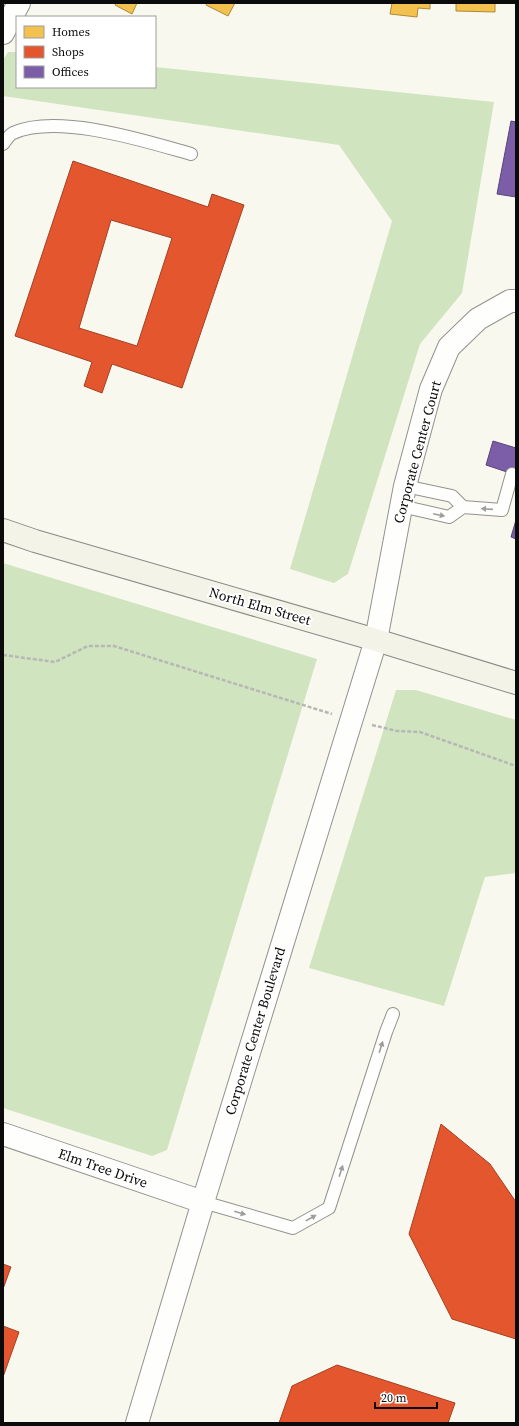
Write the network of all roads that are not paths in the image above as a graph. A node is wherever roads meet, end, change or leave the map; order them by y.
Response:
1 (19, 3) edge
2 (3, 33) edge
3 (3, 144) edge
4 (191, 154) dead end
5 (516, 301) edge
6 (512, 474) dead end
7 (403, 496) junction
8 (463, 507) junction
9 (3, 530) edge
10 (376, 640) junction
11 (516, 683) edge
12 (393, 1014) dead end
13 (3, 1134) edge
14 (203, 1202) junction
15 (137, 1423) edge

1 - 2 street
3 - 4 lane
5 - 7 street, Corporate Center Court
6 -> 8 lane
7 - 8 lane
7 -> 8 lane
7 - 10 street, Corporate Center Court
9 - 10 main road, North Elm Street
10 - 11 main road, North Elm Street
10 - 14 street, Corporate Center Boulevard
14 -> 12 lane
13 - 14 street, Elm Tree Drive
14 - 15 street, Corporate Center Boulevard

